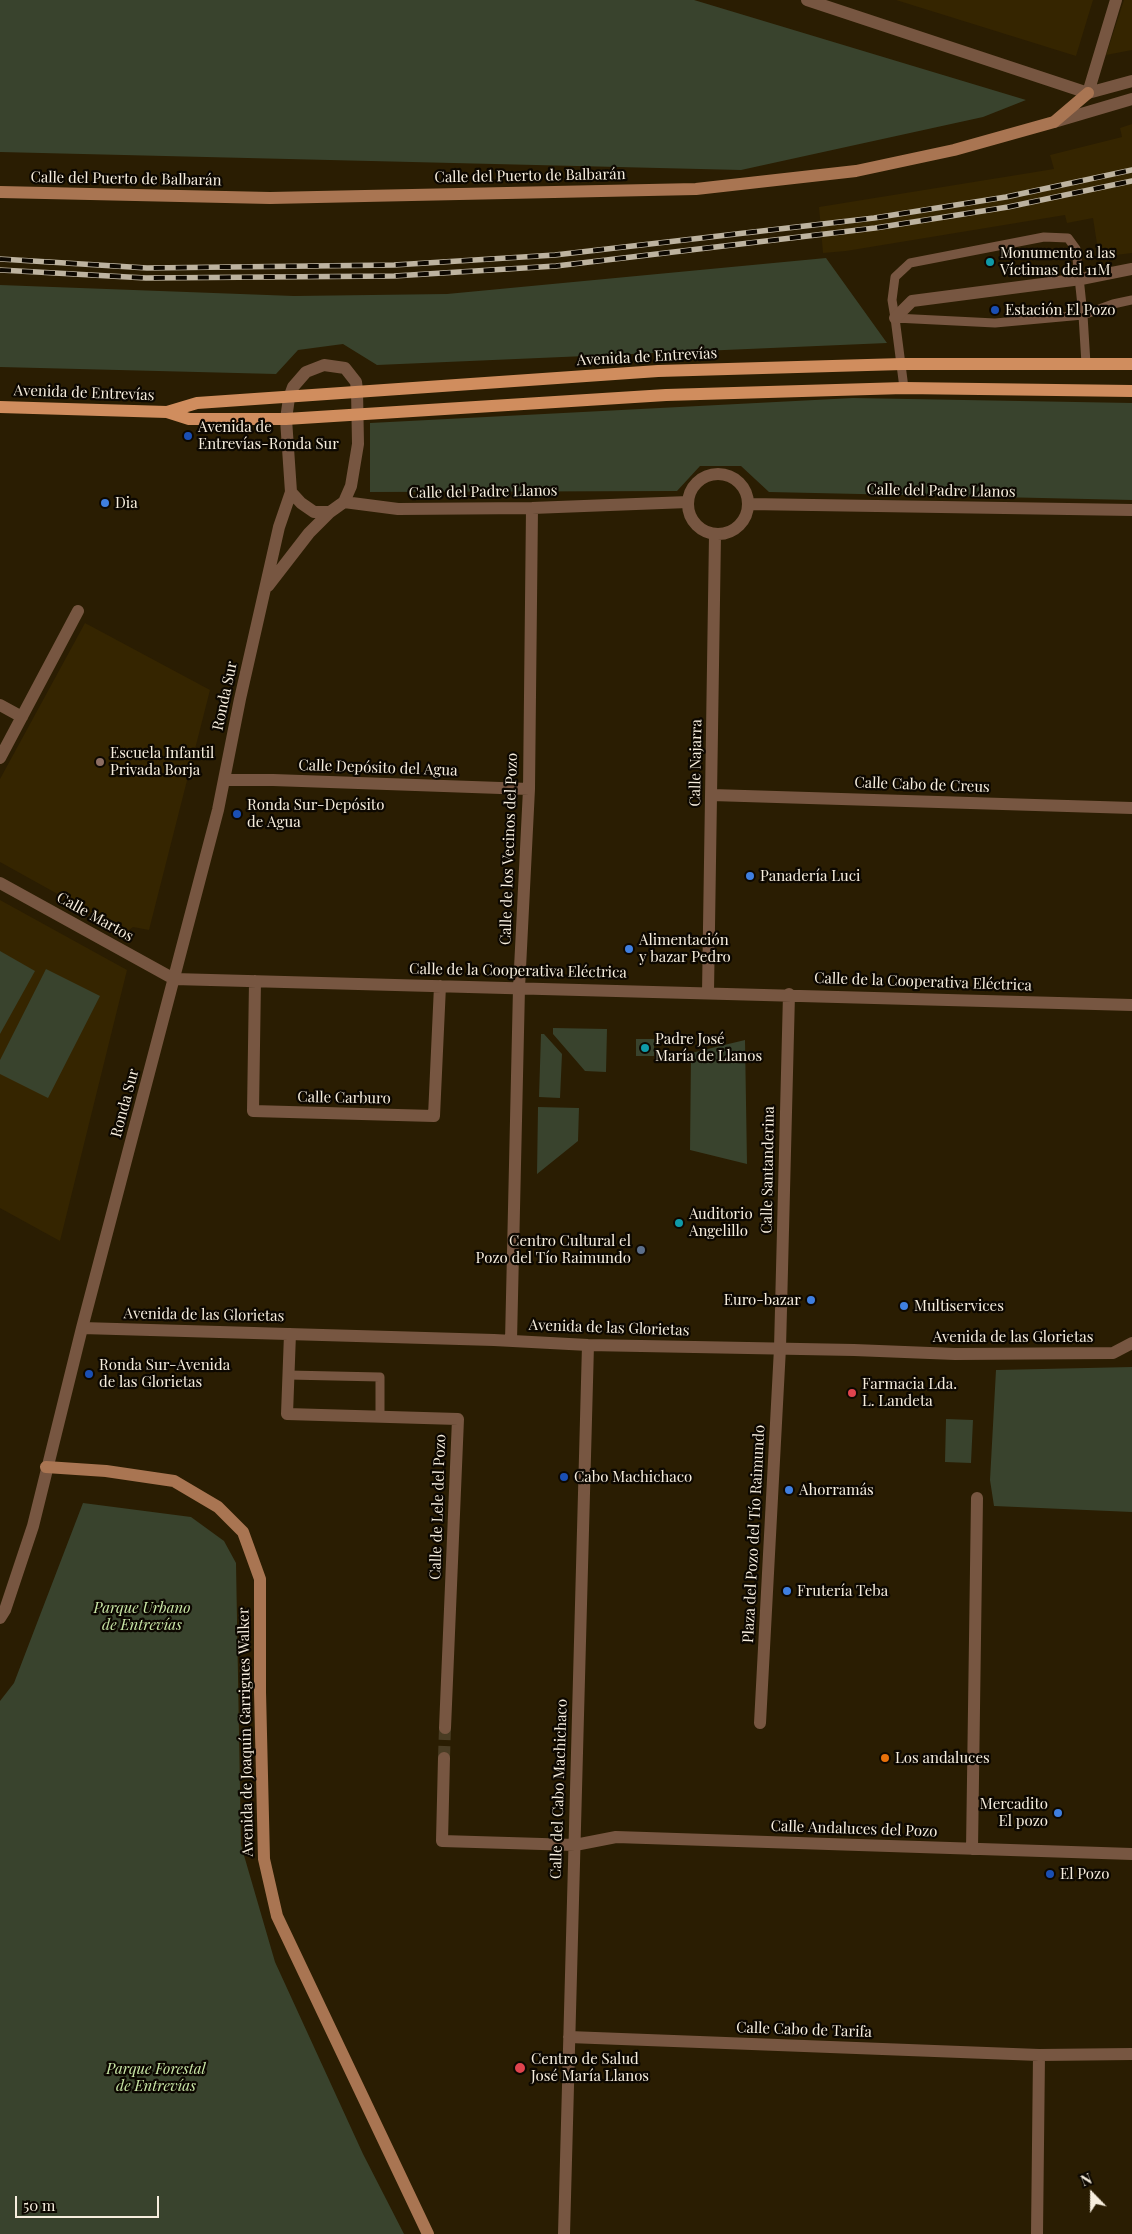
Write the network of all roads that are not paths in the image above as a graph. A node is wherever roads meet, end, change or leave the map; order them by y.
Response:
1 (807, 0) edge
2 (1116, 0) edge
3 (1132, 81) edge
4 (1088, 93) junction
5 (1132, 99) edge
6 (1054, 122) junction
7 (0, 192) edge
8 (1132, 269) edge
9 (1081, 279) junction
10 (1132, 300) edge
11 (1083, 315) junction
12 (895, 318) junction
13 (902, 364) junction
14 (1086, 364) junction
15 (1132, 364) edge
16 (904, 388) junction
17 (357, 390) junction
18 (1132, 391) edge
19 (289, 398) junction
20 (0, 407) edge
21 (166, 412) junction
22 (358, 414) junction
23 (286, 420) junction
24 (291, 492) junction
25 (344, 502) junction
26 (688, 502) junction
27 (749, 504) junction
28 (532, 508) junction
29 (1132, 510) edge
30 (330, 512) junction
31 (715, 535) junction
32 (265, 591) junction
33 (78, 611) dead end
34 (0, 704) edge
35 (22, 717) junction
36 (0, 758) edge
37 (225, 780) junction
38 (529, 789) junction
39 (712, 795) junction
40 (1132, 808) edge
41 (0, 884) edge
42 (174, 979) junction
43 (255, 981) junction
44 (440, 986) junction
45 (519, 988) junction
46 (708, 992) junction
47 (789, 994) junction
48 (1132, 1005) edge
49 (82, 1328) junction
50 (290, 1334) junction
51 (511, 1340) junction
52 (1132, 1343) edge
53 (588, 1345) junction
54 (780, 1348) junction
55 (288, 1375) junction
56 (380, 1417) junction
57 (46, 1467) junction
58 (977, 1498) dead end
59 (0, 1618) edge
60 (760, 1723) dead end
61 (445, 1728) tunnel mouth
62 (444, 1758) tunnel mouth
63 (575, 1845) junction
64 (972, 1849) junction
65 (1132, 1854) edge
66 (568, 2037) junction
67 (1132, 2054) edge
68 (1039, 2056) junction
69 (428, 2234) edge
70 (564, 2234) edge
71 (1037, 2234) edge

1 - 4 street
2 - 4 street
3 - 4 street, Calle del Puerto de Balbarán
4 - 6 street, Calle del Puerto de Balbarán
5 - 6 street, Calle del Puerto de Balbarán
6 - 7 street, Calle del Puerto de Balbarán
8 - 9 street
9 - 11 lane
9 - 12 street
9 - 12 lane
10 - 11 lane
11 - 12 lane
11 - 14 lane
12 - 13 lane
13 - 14 main road, Avenida de Entrevías
13 - 16 lane
13 - 17 main road, Avenida de Entrevías
14 - 15 main road, Avenida de Entrevías
16 - 18 main road, Avenida de Entrevías
16 - 22 main road, Avenida de Entrevías
17 - 19 main road, Avenida de Entrevías
17 - 19 street, Ronda Sur
17 - 22 street, Ronda Sur
19 - 21 main road, Avenida de Entrevías
19 - 23 street, Ronda Sur
20 - 21 main road, Avenida de Entrevías
21 - 23 main road, Avenida de Entrevías
22 - 23 main road, Avenida de Entrevías
22 - 25 street, Ronda Sur
23 - 24 street, Ronda Sur
24 - 30 street
24 - 32 street, Ronda Sur
25 - 28 street, Calle del Padre Llanos
25 - 30 street
26 - 27 street
26 - 28 street, Calle del Padre Llanos
26 - 31 street
27 - 29 street, Calle del Padre Llanos
27 - 31 street
28 - 38 street, Calle de los Vecinos del Pozo
30 - 32 street, Ronda Sur
31 - 39 street, Calle Najarra
32 - 37 street, Ronda Sur
33 - 35 street
34 - 35 street
35 - 36 street
37 - 38 street, Calle Depósito del Agua
37 - 42 street, Ronda Sur
38 - 45 street, Calle de los Vecinos del Pozo
39 - 40 street, Calle Cabo de Creus
39 - 46 street, Calle Najarra
41 - 42 street, Calle Martos
42 - 43 street, Calle de la Cooperativa Eléctrica
42 - 49 street, Ronda Sur
43 - 44 street, Calle de la Cooperativa Eléctrica
43 - 44 street, Calle Carburo
44 - 45 street, Calle de la Cooperativa Eléctrica
45 - 46 street, Calle de la Cooperativa Eléctrica
45 - 51 street, Calle de los Vecinos del Pozo
46 - 47 street, Calle de la Cooperativa Eléctrica
47 - 48 street, Calle de la Cooperativa Eléctrica
47 - 54 street, Calle Santanderina
49 - 50 street, Avenida de las Glorietas
49 - 57 street, Ronda Sur
50 - 51 street, Avenida de las Glorietas
50 - 55 street, Calle de Lele del Pozo
51 - 53 street, Avenida de las Glorietas
52 - 54 street, Avenida de las Glorietas
53 - 54 street, Avenida de las Glorietas
53 - 63 street, Calle del Cabo Machichaco
54 - 60 street, Plaza del Pozo del Tío Raimundo
55 - 56 lane
55 - 56 street, Calle de Lele del Pozo
56 - 61 street, Calle de Lele del Pozo
57 - 59 street, Ronda Sur
57 - 69 street, Avenida de Joaquín Garrigues Walker
58 - 64 street
62 - 63 street
63 - 64 street, Calle Andaluces del Pozo
63 - 66 street, Calle del Cabo Machichaco
64 - 65 street, Calle Andaluces del Pozo
66 - 68 street, Calle Cabo de Tarifa
66 - 70 street, Calle del Cabo Machichaco
67 - 68 street, Calle Cabo de Tarifa
68 - 71 street

